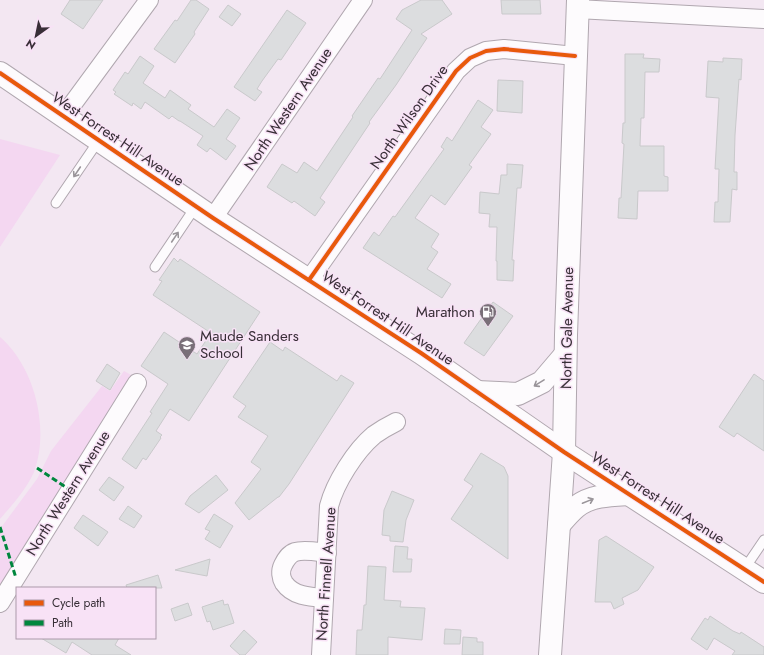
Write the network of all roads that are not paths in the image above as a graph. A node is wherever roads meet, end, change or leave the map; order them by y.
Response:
1 (150, 0) edge
2 (363, 0) edge
3 (578, 4) edge
4 (764, 19) edge
5 (575, 56) junction
6 (0, 73) edge
7 (63, 117) junction
8 (98, 140) junction
9 (56, 203) dead end
10 (205, 212) junction
11 (155, 267) dead end
12 (309, 280) junction
13 (565, 355) junction
14 (137, 383) dead end
15 (477, 392) junction
16 (396, 422) dead end
17 (564, 452) junction
18 (630, 494) junction
19 (559, 525) junction
20 (764, 540) edge
21 (327, 553) junction
22 (744, 568) junction
23 (764, 582) edge
24 (324, 598) junction
25 (0, 603) edge
26 (321, 655) edge
27 (550, 655) edge

1 - 7 street
2 - 10 street, North Western Avenue
3 - 4 street
3 - 5 main road, North Gale Avenue
5 - 12 street, North Wilson Drive
5 - 13 main road, North Gale Avenue
6 - 7 main road, West Forrest Hill Avenue
7 - 8 main road, West Forrest Hill Avenue
8 -> 9 lane
8 - 10 main road, West Forrest Hill Avenue
11 -> 10 lane
10 - 12 main road, West Forrest Hill Avenue
12 - 15 main road, West Forrest Hill Avenue
13 -> 15 main road
13 - 17 main road, North Gale Avenue
14 - 25 street, North Western Avenue
15 - 17 main road, West Forrest Hill Avenue
16 - 21 street, North Finnell Avenue
17 - 18 main road, West Forrest Hill Avenue
17 - 19 main road, North Gale Avenue
19 -> 18 main road
18 - 22 main road, West Forrest Hill Avenue
19 - 27 main road, North Gale Avenue
20 - 22 lane
21 - 24 street, North Finnell Avenue
21 - 24 street
22 - 23 main road, West Forrest Hill Avenue
24 - 26 street, North Finnell Avenue

